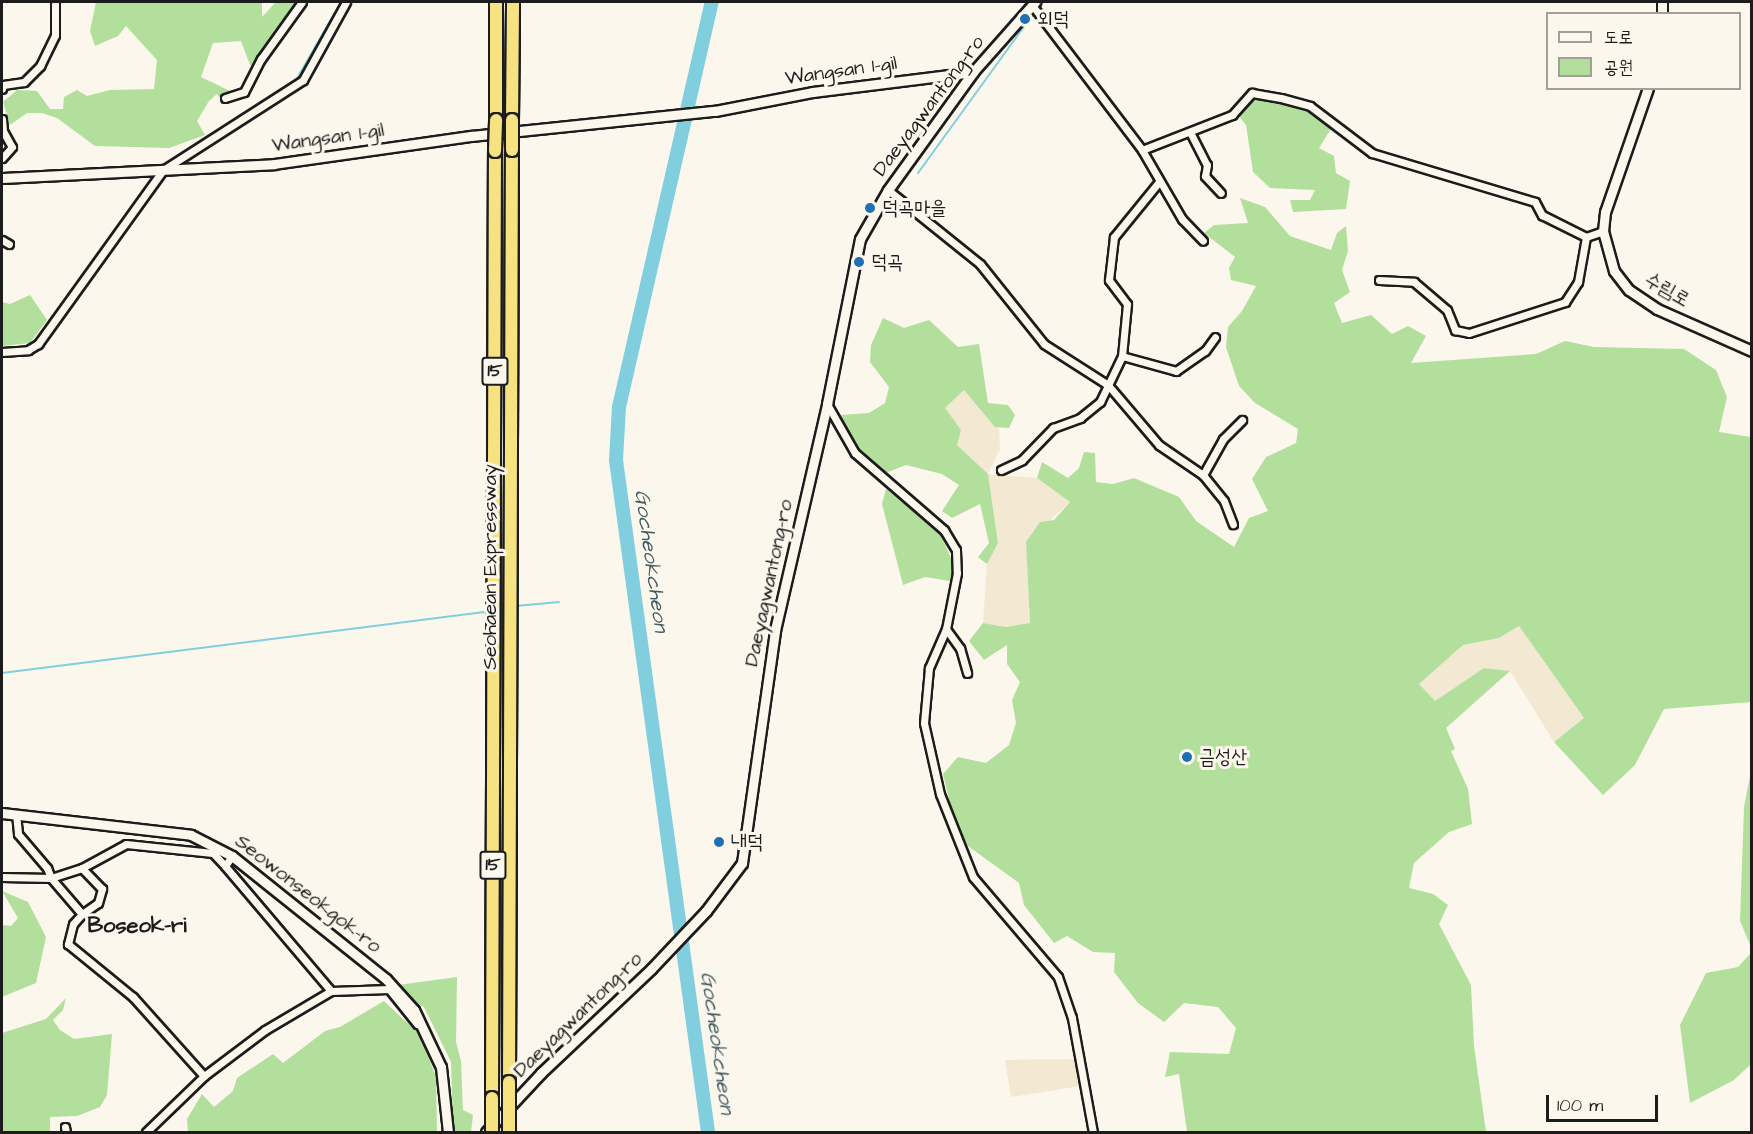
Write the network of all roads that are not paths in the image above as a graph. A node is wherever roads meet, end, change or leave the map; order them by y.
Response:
1 (302, 2) edge
2 (346, 2) edge
3 (496, 2) edge
4 (513, 2) edge
5 (55, 4) dead end
6 (1035, 7) edge
7 (974, 72) junction
8 (2, 87) edge
9 (1647, 90) edge
10 (225, 98) dead end
11 (2, 119) edge
12 (1190, 132) junction
13 (1142, 150) junction
14 (2, 158) edge
15 (163, 170) junction
16 (2, 178) edge
17 (1158, 183) junction
18 (888, 190) junction
19 (1221, 193) dead end
20 (1603, 231) junction
21 (1586, 237) junction
22 (2, 240) edge
23 (1203, 241) dead end
24 (9, 244) dead end
25 (1379, 280) dead end
26 (1215, 337) dead end
27 (1752, 351) edge
28 (2, 352) edge
29 (1122, 356) junction
30 (1108, 385) junction
31 (827, 404) junction
32 (1242, 420) dead end
33 (1001, 470) dead end
34 (1203, 475) junction
35 (1233, 524) dead end
36 (946, 629) junction
37 (967, 673) dead end
38 (2, 813) edge
39 (16, 814) junction
40 (214, 849) junction
41 (232, 856) junction
42 (225, 866) junction
43 (82, 868) junction
44 (2, 877) edge
45 (51, 878) junction
46 (82, 914) junction
47 (331, 991) junction
48 (430, 1040) junction
49 (204, 1076) junction
50 (146, 1132) edge
51 (448, 1132) edge
52 (486, 1132) edge
53 (492, 1132) edge
54 (509, 1132) edge
55 (1092, 1132) edge

1 - 10 street
2 - 15 street
3 - 53 highway, Seohaean Expressway / 15, bridge
4 - 54 highway, Seohaean Expressway / 15, bridge
5 - 8 street
6 - 7 main road, Daeyagwantong-ro
6 - 13 street
7 - 15 main road, Wangsan 1-gil
7 - 18 main road, Daeyagwantong-ro
9 - 20 main road, 수림로
11 - 14 street
12 - 13 street
12 - 19 street
12 - 21 street
13 - 17 street
15 - 16 main road, Wangsan 1-gil
15 - 28 street
17 - 23 street
17 - 29 street
18 - 30 street
18 - 31 main road, Daeyagwantong-ro
20 - 21 street
20 - 27 main road, 수림로
21 - 25 street
22 - 24 street
26 - 29 street
29 - 30 street
30 - 33 street
30 - 34 street
31 - 36 street
31 - 52 main road, Daeyagwantong-ro
32 - 34 street
34 - 35 street
36 - 37 street
36 - 55 street
38 - 39 main road, Seowonseokgok-ro
39 - 40 main road, Seowonseokgok-ro
39 - 45 street
40 - 41 main road, Seowonseokgok-ro
40 - 42 street
40 - 43 street
41 - 42 street
41 - 48 main road, Seowonseokgok-ro
42 - 47 street
43 - 45 street
43 - 46 street
44 - 45 street
45 - 46 street
46 - 49 street
47 - 48 street
47 - 49 street
48 - 51 main road, Seowonseokgok-ro
49 - 50 street

